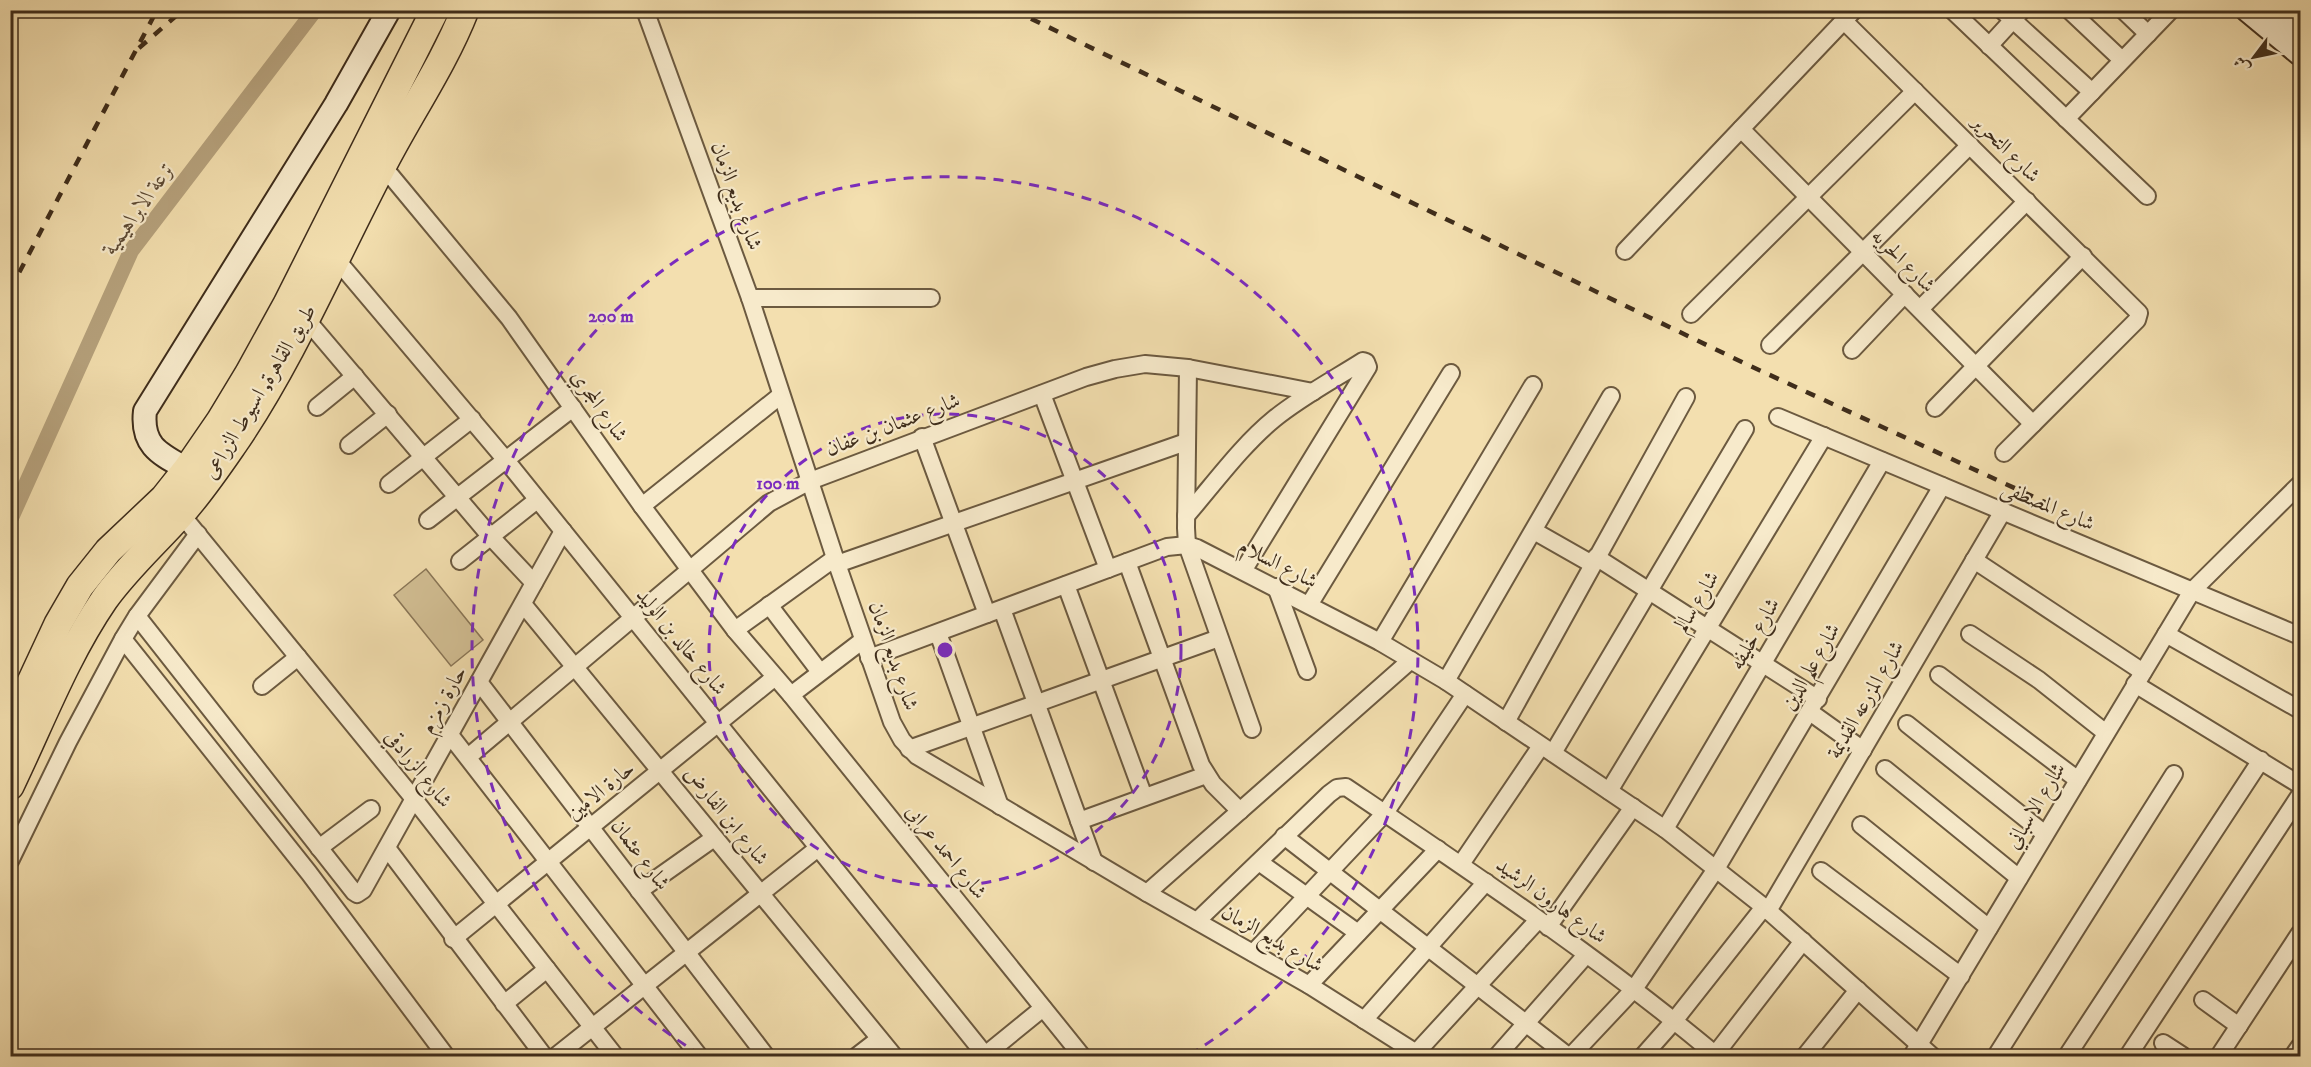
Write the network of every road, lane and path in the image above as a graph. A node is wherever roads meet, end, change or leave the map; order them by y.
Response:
1 (389, 10) edge
2 (465, 10) edge
3 (645, 10) edge
4 (1952, 10) edge
5 (2069, 10) edge
6 (2123, 10) edge
7 (2171, 10) edge
8 (2247, 10) edge
9 (2272, 10) edge
10 (2012, 14) edge
11 (1849, 16) edge
12 (431, 19) edge
13 (2301, 33) edge
14 (2148, 34) junction
15 (454, 38) junction
16 (1989, 46) junction
17 (2301, 54) edge
18 (2122, 60) junction
19 (1915, 91) junction
20 (2092, 92) junction
21 (2066, 119) junction
22 (1742, 129) junction
23 (1970, 145) junction
24 (382, 165) junction
25 (2146, 196) dead end
26 (1809, 197) junction
27 (2027, 201) junction
28 (1625, 252) dead end
29 (1863, 252) junction
30 (2083, 256) junction
31 (336, 259) junction
32 (1905, 294) junction
33 (750, 298) junction
34 (931, 298) dead end
35 (1920, 309) junction
36 (1691, 314) dead end
37 (306, 319) junction
38 (1770, 345) dead end
39 (1852, 350) dead end
40 (1976, 366) junction
41 (1188, 368) junction
42 (1450, 373) dead end
43 (355, 376) junction
44 (1533, 385) dead end
45 (1313, 392) junction
46 (1042, 394) junction
47 (781, 395) junction
48 (1611, 396) dead end
49 (1686, 397) dead end
50 (316, 407) dead end
51 (573, 408) junction
52 (1935, 408) dead end
53 (388, 414) junction
54 (1778, 417) dead end
55 (472, 419) junction
56 (2033, 424) junction
57 (1744, 429) dead end
58 (1824, 436) junction
59 (922, 437) junction
60 (1186, 442) junction
61 (349, 446) dead end
62 (2004, 453) dead end
63 (424, 457) junction
64 (505, 459) junction
65 (1882, 461) junction
66 (187, 469) junction
67 (810, 481) junction
68 (1075, 481) junction
69 (389, 484) dead end
70 (2301, 484) edge
71 (1942, 486) junction
72 (457, 497) junction
73 (537, 500) junction
74 (642, 506) junction
75 (2003, 511) junction
76 (1186, 516) junction
77 (428, 520) dead end
78 (954, 523) junction
79 (190, 524) junction
80 (563, 531) junction
81 (1534, 531) junction
82 (491, 537) junction
83 (1187, 545) junction
84 (1974, 560) junction
85 (460, 561) dead end
86 (836, 561) junction
87 (1594, 561) junction
88 (1127, 562) junction
89 (689, 570) junction
90 (1108, 570) junction
91 (1243, 571) junction
92 (534, 583) junction
93 (1066, 585) junction
94 (1276, 587) junction
95 (1649, 591) junction
96 (2192, 591) junction
97 (523, 604) junction
98 (769, 605) junction
99 (1309, 605) junction
100 (995, 612) junction
101 (136, 616) junction
102 (633, 618) junction
103 (1708, 629) junction
104 (735, 630) junction
105 (938, 633) junction
106 (1970, 634) dead end
107 (2166, 634) junction
108 (2301, 636) edge
109 (1219, 638) junction
110 (123, 639) junction
111 (863, 640) junction
112 (1380, 642) junction
113 (298, 657) junction
114 (869, 658) junction
115 (1162, 658) junction
116 (1410, 660) junction
117 (1763, 664) junction
118 (575, 667) junction
119 (1307, 671) dead end
120 (820, 672) junction
121 (1939, 675) dead end
122 (776, 677) junction
123 (2139, 678) junction
124 (1101, 680) junction
125 (1446, 681) junction
126 (479, 682) junction
127 (262, 686) dead end
128 (1465, 694) junction
129 (791, 695) junction
130 (1036, 704) junction
131 (1814, 706) junction
132 (2301, 710) edge
133 (510, 722) junction
134 (1506, 722) junction
135 (718, 724) junction
136 (1907, 724) dead end
137 (10, 727) edge
138 (971, 727) junction
139 (1252, 729) dead end
140 (2106, 733) junction
141 (450, 735) junction
142 (909, 749) junction
143 (1547, 749) junction
144 (1863, 750) junction
145 (468, 757) junction
146 (2261, 760) junction
147 (1885, 769) dead end
148 (660, 771) junction
149 (2174, 774) dead end
150 (1206, 775) junction
151 (2078, 780) junction
152 (2301, 785) edge
153 (10, 786) edge
154 (1609, 791) junction
155 (2301, 795) edge
156 (1144, 798) junction
157 (414, 799) junction
158 (1000, 806) junction
159 (1633, 807) junction
160 (371, 809) dead end
161 (1240, 811) junction
162 (1385, 813) junction
163 (1079, 821) junction
164 (1861, 825) dead end
165 (591, 828) junction
166 (1665, 829) junction
167 (2045, 834) junction
168 (1284, 836) junction
169 (714, 838) junction
170 (320, 848) junction
171 (387, 848) junction
172 (818, 848) junction
173 (1438, 849) junction
174 (10, 861) edge
175 (1259, 861) junction
176 (549, 862) junction
177 (1094, 862) junction
178 (1461, 864) junction
179 (1716, 869) junction
180 (1821, 871) dead end
181 (1330, 872) junction
182 (2019, 878) junction
183 (1486, 882) junction
184 (639, 891) junction
185 (1147, 893) junction
186 (760, 894) junction
187 (1306, 897) junction
188 (497, 905) junction
189 (1766, 909) junction
190 (1379, 910) junction
191 (1197, 921) junction
192 (1543, 923) junction
193 (1989, 928) junction
194 (1358, 933) junction
195 (2301, 933) edge
196 (453, 939) junction
197 (1803, 941) junction
198 (1428, 948) junction
199 (686, 953) junction
200 (1253, 953) junction
201 (1586, 955) junction
202 (547, 969) junction
203 (1961, 976) junction
204 (1309, 985) junction
205 (644, 986) junction
206 (1477, 986) junction
207 (1634, 989) junction
208 (1858, 990) junction
209 (2203, 1000) dead end
210 (504, 1004) junction
211 (1043, 1008) junction
212 (1364, 1020) junction
213 (1674, 1021) junction
214 (1525, 1024) junction
215 (2239, 1026) junction
216 (592, 1028) junction
217 (879, 1039) junction
218 (2163, 1044) dead end
219 (1916, 1051) edge
220 (1418, 1055) edge
221 (446, 1056) edge
222 (544, 1056) edge
223 (556, 1056) edge
224 (615, 1056) edge
225 (699, 1056) edge
226 (766, 1056) edge
227 (857, 1056) edge
228 (894, 1056) edge
229 (985, 1056) edge
230 (1082, 1056) edge
231 (1497, 1056) edge
232 (1569, 1056) edge
233 (1643, 1056) edge
234 (1715, 1056) edge
235 (1805, 1056) edge
236 (1932, 1056) edge
237 (1996, 1056) edge
238 (2067, 1056) edge
239 (2128, 1056) edge
240 (2183, 1056) edge
241 (2219, 1056) edge

1 - 66 main road, طريق القاهرة, اسيوط الزراعى
2 - 15 highway, طريق القاهرة, اسيوط الزراعى
3 - 33 street, شارع بديع الزمان
4 - 16 street
5 - 18 street
6 - 14 street
7 - 14 street
8 - 17 main road
9 - 13 main road
10 - 16 street
10 - 20 street
11 - 19 street, شارع التحرير
11 - 22 street
12 - 15 highway
12 - 66 highway, طريق القاهرة, اسيوط الزراعى
14 - 18 street
15 - 24 highway, طريق القاهرة, اسيوط الزراعى
16 - 21 street
18 - 20 street
19 - 23 street, شارع التحرير
19 - 26 street
20 - 21 street
21 - 25 street
22 - 26 street, شارع الحريه
22 - 28 street
23 - 27 street, شارع التحرير
23 - 29 street
24 - 31 highway, طريق القاهرة, اسيوط الزراعى
24 - 51 street, شارع المجري
26 - 29 street, شارع الحريه
26 - 36 street
27 - 30 street, شارع التحرير
27 - 35 street
29 - 32 street, شارع الحريه
29 - 38 street
30 - 40 street
30 - 56 street, شارع التحرير
31 - 37 highway, طريق القاهرة, اسيوط الزراعى
31 - 55 street, شارع خالد بن الوليد
32 - 35 street, شارع الحريه
32 - 39 street
33 - 34 street
33 - 47 street, شارع بديع الزمان
35 - 40 street, شارع الحريه
37 - 43 street
37 - 79 highway, طريق القاهرة, اسيوط الزراعى
40 - 52 street
40 - 56 street, شارع الحريه
41 - 45 street, شارع عثمان بن عفان
41 - 46 street, شارع عثمان بن عفان
41 - 60 street
42 - 99 street
43 - 50 street
43 - 53 street
44 - 112 street
45 - 76 street
45 - 91 street
46 - 59 street, شارع عثمان بن عفان
46 - 68 street
47 - 67 street, شارع بديع الزمان
47 - 74 street
48 - 81 street
49 - 87 street
51 - 64 street
51 - 74 street, شارع المجري
53 - 61 street
53 - 63 street
54 - 58 street, شارع المصطفى
55 - 63 street
55 - 64 street, شارع خالد بن الوليد
56 - 62 street
57 - 95 street
58 - 65 street, شارع المصطفى
58 - 103 street, شارع سالم
59 - 67 street, شارع عثمان بن عفان
59 - 78 street
60 - 68 street
60 - 76 street
63 - 69 street
63 - 72 street
64 - 72 street
64 - 73 street, شارع خالد بن الوليد
65 - 71 street, شارع المصطفى
65 - 117 street, شارع خليفه
66 - 137 highway, طريق القاهرة, اسيوط الزراعى
67 - 86 street, شارع بديع الزمان
67 - 89 street, شارع عثمان بن عفان
68 - 78 street
68 - 90 street
70 - 96 street, شارع الاسباني
71 - 75 street, شارع المصطفى
71 - 131 street, شارع علم الدين
72 - 77 street
72 - 82 street
73 - 80 street, شارع خالد بن الوليد
73 - 82 street
74 - 89 street, شارع المجري
75 - 84 street, شارع المزرعه القديمة
75 - 96 street, شارع المصطفى
76 - 83 street
78 - 86 street
78 - 100 street
79 - 101 street, طريق القاهرة, اسيوط الزراعى
79 - 113 street, شارع الزرادقي
79 - 153 highway, طريق القاهرة, اسيوط الزراعى
80 - 92 street, حارة زمزم
80 - 102 street, شارع خالد بن الوليد
81 - 87 street
81 - 125 street
82 - 85 street
82 - 92 street
83 - 88 street
83 - 91 street, شارع السلام
83 - 109 street
84 - 123 street
84 - 144 street, شارع المزرعه القديمة
86 - 98 street
86 - 111 street, شارع بديع الزمان
87 - 95 street
87 - 134 street
88 - 90 street
88 - 115 street
89 - 102 street, شارع عثمان بن عفان
89 - 104 street, شارع المجري
90 - 93 street
91 - 94 street, شارع السلام
92 - 97 street, حارة زمزم
93 - 100 street
93 - 124 street
94 - 99 street, شارع السلام
94 - 119 street
95 - 103 street
95 - 143 street
96 - 107 street, شارع الاسباني
96 - 108 street, شارع المصطفى
97 - 118 street, شارع ابن الفارض
97 - 126 street, حارة زمزم
98 - 104 street
98 - 120 street
99 - 112 street, شارع السلام
100 - 105 street
100 - 130 street
101 - 110 street, طريق القاهرة, اسيوط الزراعى
101 - 170 street
102 - 118 street, شارع عثمان بن عفان
102 - 135 street, شارع خالد بن الوليد
103 - 117 street
103 - 154 street, شارع سالم
104 - 122 street, شارع المجري
105 - 114 street
105 - 138 street
106 - 140 street
107 - 123 street, شارع الاسباني
107 - 132 street
109 - 115 street
109 - 139 street
110 - 174 street, طريق القاهرة, اسيوط الزراعى
110 - 221 street
111 - 114 street, شارع بديع الزمان
111 - 120 street
112 - 116 street, شارع السلام
113 - 127 street
113 - 157 street, شارع الزرادقي
114 - 142 street, شارع بديع الزمان
115 - 124 street
115 - 150 street
116 - 125 street, شارع السلام
116 - 161 street
117 - 131 street
117 - 166 street, شارع خليفه
118 - 133 street, شارع عثمان بن عفان
118 - 148 street, شارع ابن الفارض
120 - 129 street
121 - 151 street
122 - 129 street, شارع احمد عرابى
122 - 135 street, حارة الامين
123 - 140 street, شارع الاسباني
123 - 146 street
124 - 130 street
124 - 156 street
125 - 128 street, شارع السلام
126 - 133 street, شارع عثمان
126 - 141 street, حارة زمزم
128 - 134 street, شارع السلام
128 - 162 street
129 - 211 street, شارع احمد عرابى
130 - 138 street
130 - 163 street
131 - 144 street
131 - 179 street, شارع علم الدين
133 - 145 street, شارع عثمان بن عفان
133 - 165 street, شارع عثمان
134 - 143 street, شارع السلام
135 - 148 street, حارة الامين
135 - 172 street, شارع خالد بن الوليد
136 - 167 street
138 - 142 street
138 - 158 street
140 - 151 street, شارع الاسباني
141 - 145 street
141 - 157 street, حارة زمزم
142 - 158 street, شارع بديع الزمان
143 - 154 street, شارع السلام
143 - 178 street
144 - 189 street, شارع المزرعه القديمة
145 - 176 street
146 - 152 street
146 - 238 street
147 - 182 street
148 - 165 street, حارة الامين
148 - 169 street, شارع ابن الفارض
149 - 237 street
150 - 156 street
150 - 161 street
151 - 167 street, شارع الاسباني
154 - 159 street, شارع السلام
155 - 239 street
156 - 163 street
157 - 171 street, حارة زمزم
157 - 188 street, شارع الزرادقي
158 - 177 street, شارع بديع الزمان
159 - 166 street, شارع السلام
159 - 192 street
160 - 170 street
161 - 185 street
162 - 168 street, شارع هارون الرشيد
162 - 173 street, شارع هارون الرشيد
162 - 181 street
163 - 177 street
164 - 193 street
165 - 176 street, حارة الامين
165 - 184 street, شارع عثمان
166 - 179 street, شارع السلام
167 - 182 street, شارع الاسباني
168 - 175 street
168 - 181 street
169 - 184 street
169 - 186 street, شارع ابن الفارض
170 - 171 street, حارة زمزم
171 - 196 street
172 - 186 street
172 - 229 street, شارع خالد بن الوليد
173 - 178 street, شارع هارون الرشيد
173 - 190 street
175 - 187 street
175 - 191 street
176 - 188 street, حارة الامين
176 - 205 street
177 - 185 street, شارع بديع الزمان
178 - 183 street, شارع هارون الرشيد
179 - 189 street, شارع السلام
179 - 207 street, شارع علم الدين
180 - 203 street
181 - 187 street
181 - 190 street
182 - 193 street, شارع الاسباني
183 - 192 street, شارع هارون الرشيد
183 - 198 street
184 - 199 street, شارع عثمان
185 - 191 street, شارع بديع الزمان
186 - 199 street
186 - 217 street, شارع ابن الفارض
187 - 194 street
187 - 200 street
188 - 196 street, حارة الامين
188 - 202 street, شارع الزرادقي
189 - 197 street, شارع السلام
189 - 213 street, شارع المزرعه القديمة
190 - 194 street
190 - 198 street
191 - 200 street, شارع بديع الزمان
192 - 201 street, شارع هارون الرشيد
192 - 206 street
193 - 203 street, شارع الاسباني
194 - 204 street
195 - 215 street
196 - 210 street
197 - 208 street, شارع السلام
197 - 234 street
198 - 206 street
198 - 212 street
199 - 205 street
199 - 226 street, شارع عثمان
200 - 204 street, شارع بديع الزمان
201 - 207 street, شارع هارون الرشيد
201 - 214 street
202 - 210 street
202 - 216 street, شارع الزرادقي
203 - 219 street, شارع الاسباني
204 - 212 street, شارع بديع الزمان
205 - 216 street
205 - 225 street
206 - 214 street
206 - 220 street
207 - 213 street, شارع هارون الرشيد
207 - 232 street, شارع علم الدين
208 - 219 street, شارع السلام
208 - 235 street
209 - 215 street
210 - 222 street
211 - 229 street
211 - 230 street, شارع احمد عرابى
212 - 220 street, شارع بديع الزمان
213 - 233 street, شارع المزرعه القديمة
213 - 234 street, شارع هارون الرشيد
214 - 231 street
214 - 232 street
215 - 241 street
216 - 223 street
216 - 224 street, شارع الزرادقي
217 - 227 street
217 - 228 street, شارع ابن الفارض
218 - 240 street
219 - 236 street, شارع السلام

